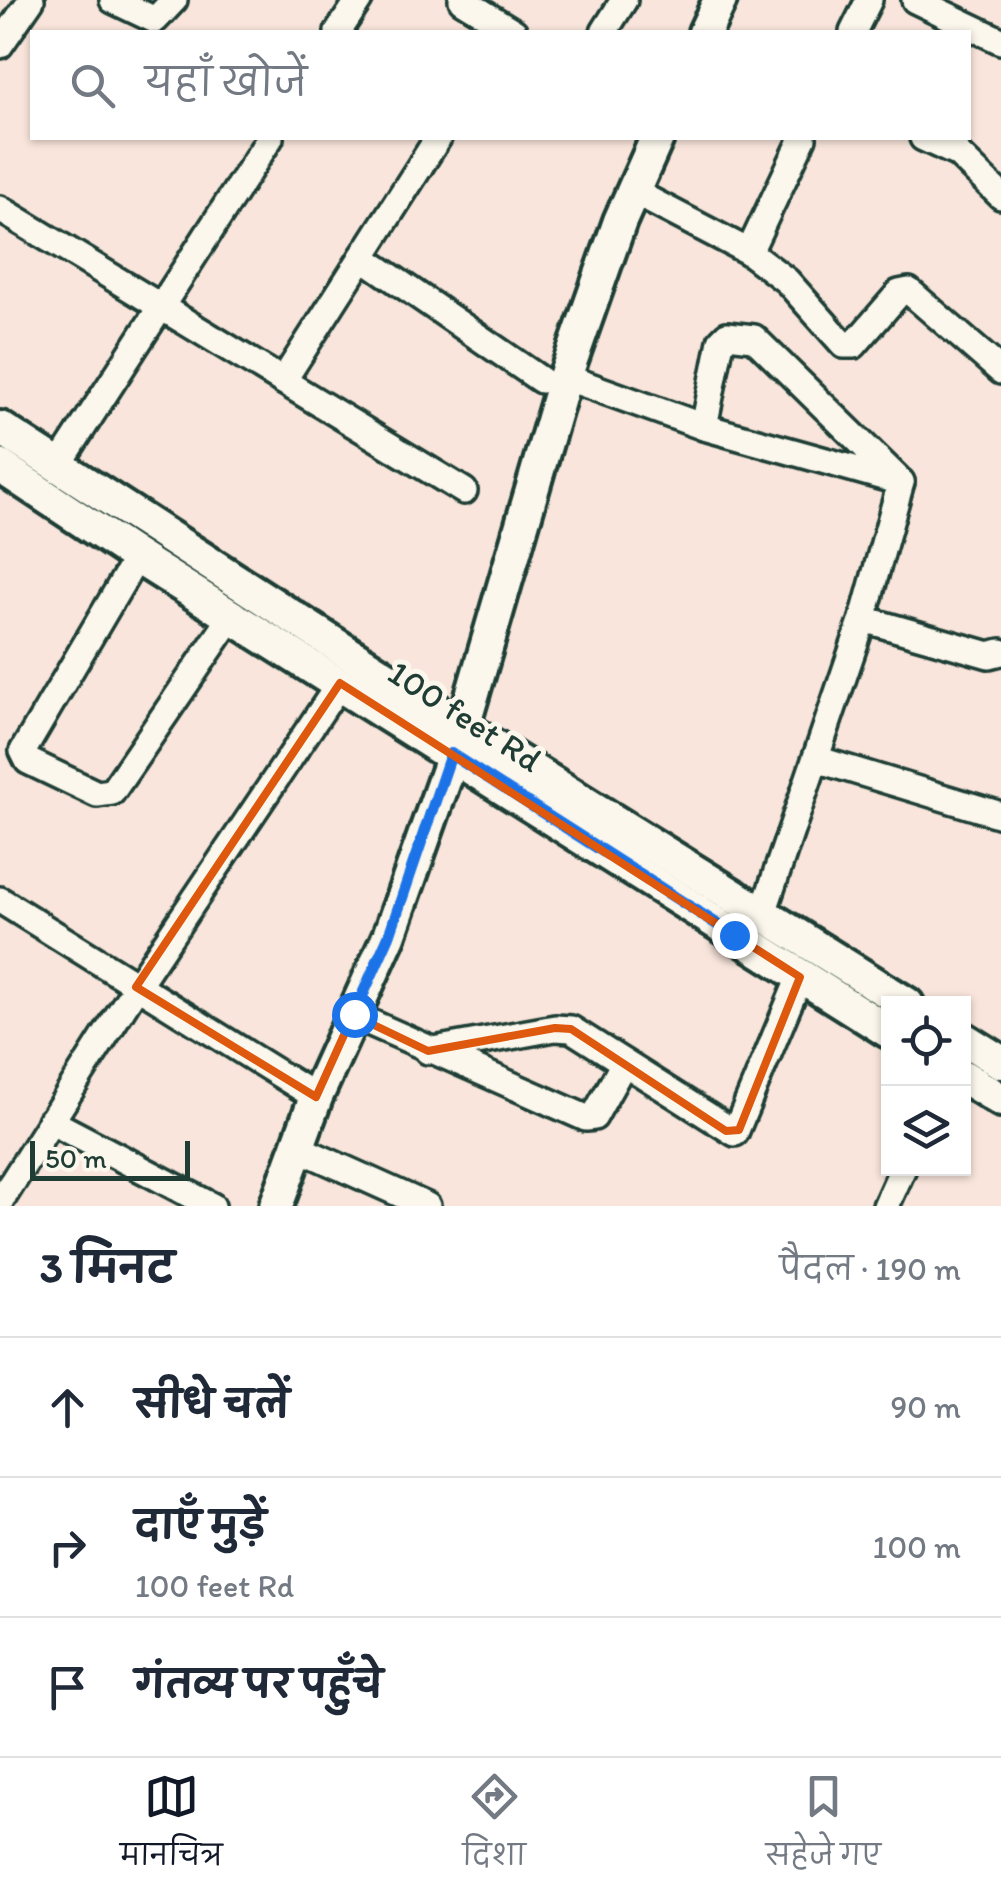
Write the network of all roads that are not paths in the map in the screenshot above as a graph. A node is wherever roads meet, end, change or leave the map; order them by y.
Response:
1 (31, 0) edge
2 (113, 0) edge
3 (174, 0) edge
4 (359, 0) edge
5 (462, 0) edge
6 (624, 0) edge
7 (720, 0) edge
8 (869, 0) edge
9 (915, 0) edge
10 (339, 30) edge
11 (507, 30) edge
12 (605, 30) edge
13 (706, 30) edge
14 (855, 30) edge
15 (1001, 41) edge
16 (0, 45) edge
17 (269, 140) edge
18 (437, 140) edge
19 (656, 140) edge
20 (802, 140) edge
21 (927, 140) edge
22 (634, 192) junction
23 (1001, 196) edge
24 (0, 209) edge
25 (749, 252) junction
26 (362, 257) junction
27 (160, 307) junction
28 (1001, 371) edge
29 (553, 378) junction
30 (283, 381) junction
31 (704, 427) junction
32 (4, 448) edge
33 (58, 466) junction
34 (901, 482) junction
35 (464, 491) dead end
36 (136, 558) junction
37 (233, 615) junction
38 (864, 619) junction
39 (1001, 652) edge
40 (340, 683) junction
41 (457, 741) junction
42 (816, 759) junction
43 (1001, 815) edge
44 (1, 904) edge
45 (762, 913) junction
46 (800, 977) junction
47 (136, 987) junction
48 (894, 996) edge
49 (354, 1014) junction
50 (881, 1027) edge
51 (971, 1043) edge
52 (428, 1051) junction
53 (1001, 1062) edge
54 (624, 1063) junction
55 (971, 1081) edge
56 (316, 1098) junction
57 (1001, 1100) edge
58 (50, 1121) junction
59 (296, 1147) junction
60 (899, 1176) edge
61 (0, 1202) edge
62 (202, 1203) edge
63 (276, 1206) edge
64 (428, 1206) edge
65 (886, 1206) edge

1 - 16 street
2 - 3 street
4 - 10 street
5 - 11 street
6 - 12 street
7 - 13 main road
8 - 14 street
9 - 15 street
17 - 27 street
18 - 26 street
19 - 22 main road
20 - 25 street
21 - 23 street
22 - 25 street
22 - 29 main road
24 - 27 street
25 - 28 street
26 - 29 street
26 - 30 street
27 - 30 street
27 - 33 street
29 - 31 street
29 - 41 main road
30 - 35 street
31 - 34 street
31 - 34 street
32 - 33 main road
32 - 36 main road, 100 feet Rd
33 - 41 main road
34 - 38 street
36 - 37 main road, 100 feet Rd
36 - 37 street
37 - 40 main road, 100 feet Rd
38 - 39 street
38 - 42 street
40 - 41 main road, 100 feet Rd
40 - 47 street
41 - 45 main road
41 - 46 main road, 100 feet Rd
41 - 49 main road
42 - 43 street
42 - 45 street
44 - 47 street
45 - 48 main road
46 - 50 main road, 100 feet Rd
46 - 54 street
47 - 56 street
47 - 58 street
49 - 52 street
49 - 56 main road
51 - 53 main road
52 - 54 street
52 - 54 street
55 - 57 main road
56 - 59 main road
58 - 61 street
58 - 62 street
59 - 63 main road
59 - 64 street
60 - 65 street

